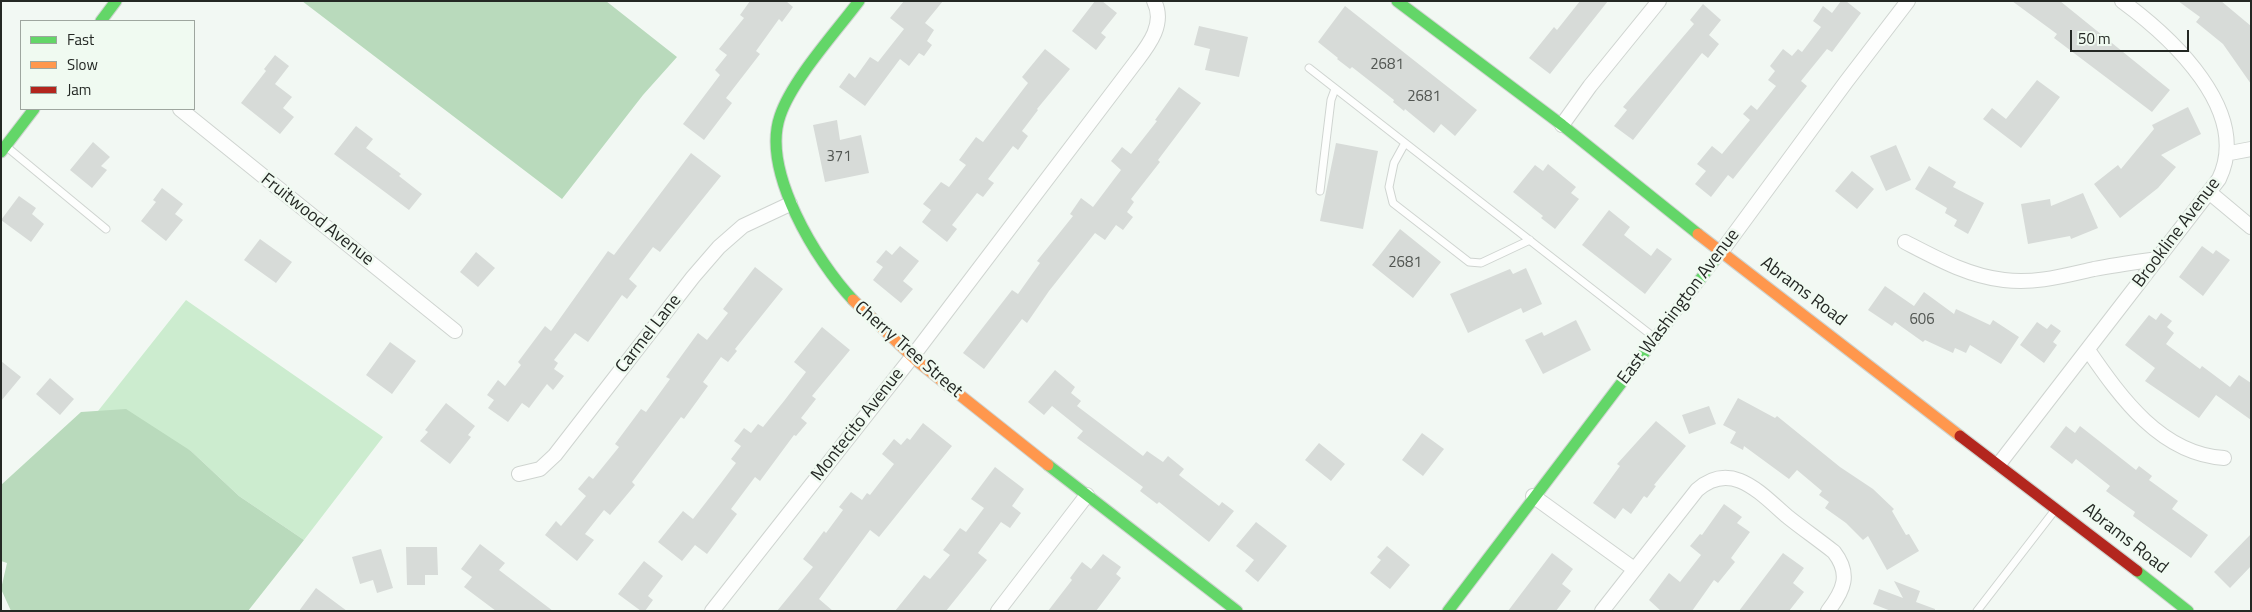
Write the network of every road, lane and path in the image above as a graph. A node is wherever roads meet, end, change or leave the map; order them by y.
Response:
1 (116, 1) edge
2 (859, 1) edge
3 (1154, 1) edge
4 (1397, 1) edge
5 (1659, 1) edge
6 (1908, 1) edge
7 (2122, 1) edge
8 (102, 20) edge
9 (1309, 68) dead end
10 (1336, 89) junction
11 (33, 110) edge
12 (181, 110) edge
13 (1562, 125) junction
14 (1405, 143) junction
15 (3, 149) edge
16 (2251, 149) edge
17 (2230, 153) junction
18 (1320, 191) dead end
19 (2209, 192) junction
20 (790, 204) junction
21 (2251, 227) edge
22 (106, 229) dead end
23 (1530, 240) junction
24 (1905, 242) dead end
25 (1721, 252) junction
26 (2158, 259) junction
27 (455, 331) dead end
28 (1655, 338) junction
29 (2088, 350) junction
30 (912, 357) junction
31 (2224, 458) dead end
32 (1999, 464) junction
33 (519, 474) dead end
34 (1087, 495) junction
35 (1533, 496) junction
36 (2057, 508) junction
37 (1634, 569) junction
38 (712, 611) edge
39 (998, 611) edge
40 (1237, 611) edge
41 (1448, 611) edge
42 (1602, 611) edge
43 (1828, 611) edge
44 (1977, 611) edge
45 (2188, 611) edge

1 - 8 street
2 - 20 street, Cherry Tree Street
3 - 30 street, Montecito Avenue
4 - 13 street, Abrams Road
5 - 13 street
6 - 25 street, East Washington Avenue
7 - 17 street
9 - 10 lane
10 - 14 lane
10 - 18 lane
11 - 15 street
12 - 27 street, Fruitwood Avenue
13 - 25 street, Abrams Road
14 - 23 lane
14 - 23 lane
15 - 22 lane
16 - 17 street
17 - 19 street, Brookline Avenue
19 - 21 street
19 - 26 street, Brookline Avenue
20 - 30 street, Cherry Tree Street
20 - 33 street, Carmel Lane
23 - 28 lane
24 - 26 street
25 - 28 street, East Washington Avenue
25 - 32 street, Abrams Road
26 - 29 street, Brookline Avenue
28 - 35 street, East Washington Avenue
29 - 31 street
29 - 32 street, Brookline Avenue
30 - 34 street, Cherry Tree Street
30 - 38 street, Montecito Avenue
32 - 36 street, Abrams Road
34 - 39 street
34 - 40 street, Cherry Tree Street
35 - 37 street
35 - 41 street, East Washington Avenue
36 - 44 lane
36 - 45 street, Abrams Road
37 - 42 street
37 - 43 street

